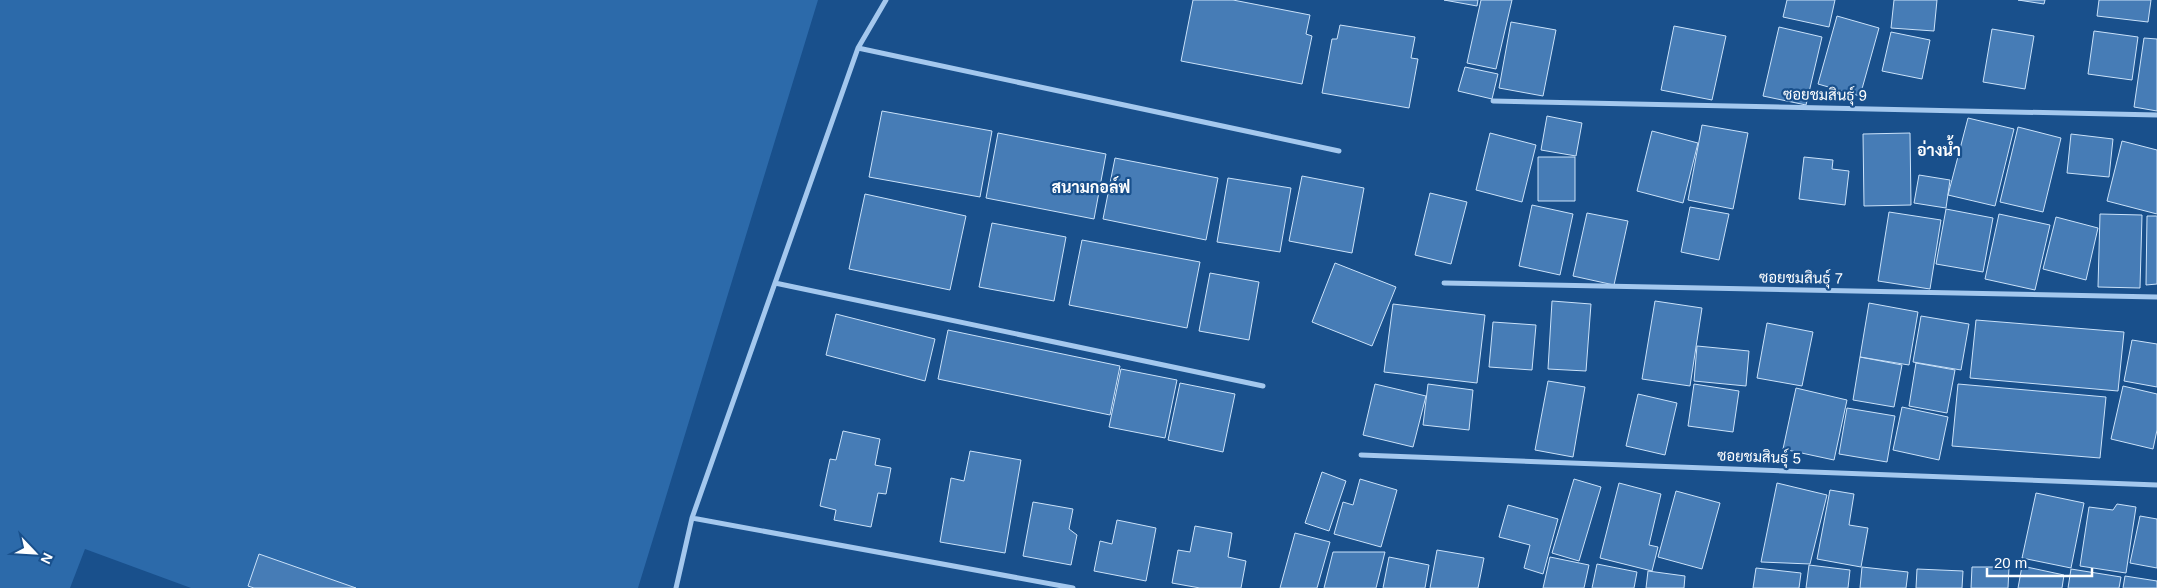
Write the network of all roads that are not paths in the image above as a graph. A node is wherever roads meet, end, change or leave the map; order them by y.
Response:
1 (886, 0) edge
2 (858, 48) junction
3 (1493, 101) dead end
4 (2157, 115) edge
5 (1339, 151) dead end
6 (775, 283) junction
7 (1444, 283) dead end
8 (2157, 297) edge
9 (1263, 386) dead end
10 (1361, 454) dead end
11 (2157, 485) edge
12 (692, 518) junction
13 (676, 588) edge
14 (1073, 588) edge

1 - 2 street
2 - 5 street
2 - 6 street
3 - 4 street, ซอยชมสินธุ์ 9
6 - 9 street
6 - 12 street
7 - 8 street, ซอยชมสินธุ์ 7
10 - 11 street, ซอยชมสินธุ์ 5
12 - 13 street
12 - 14 street

